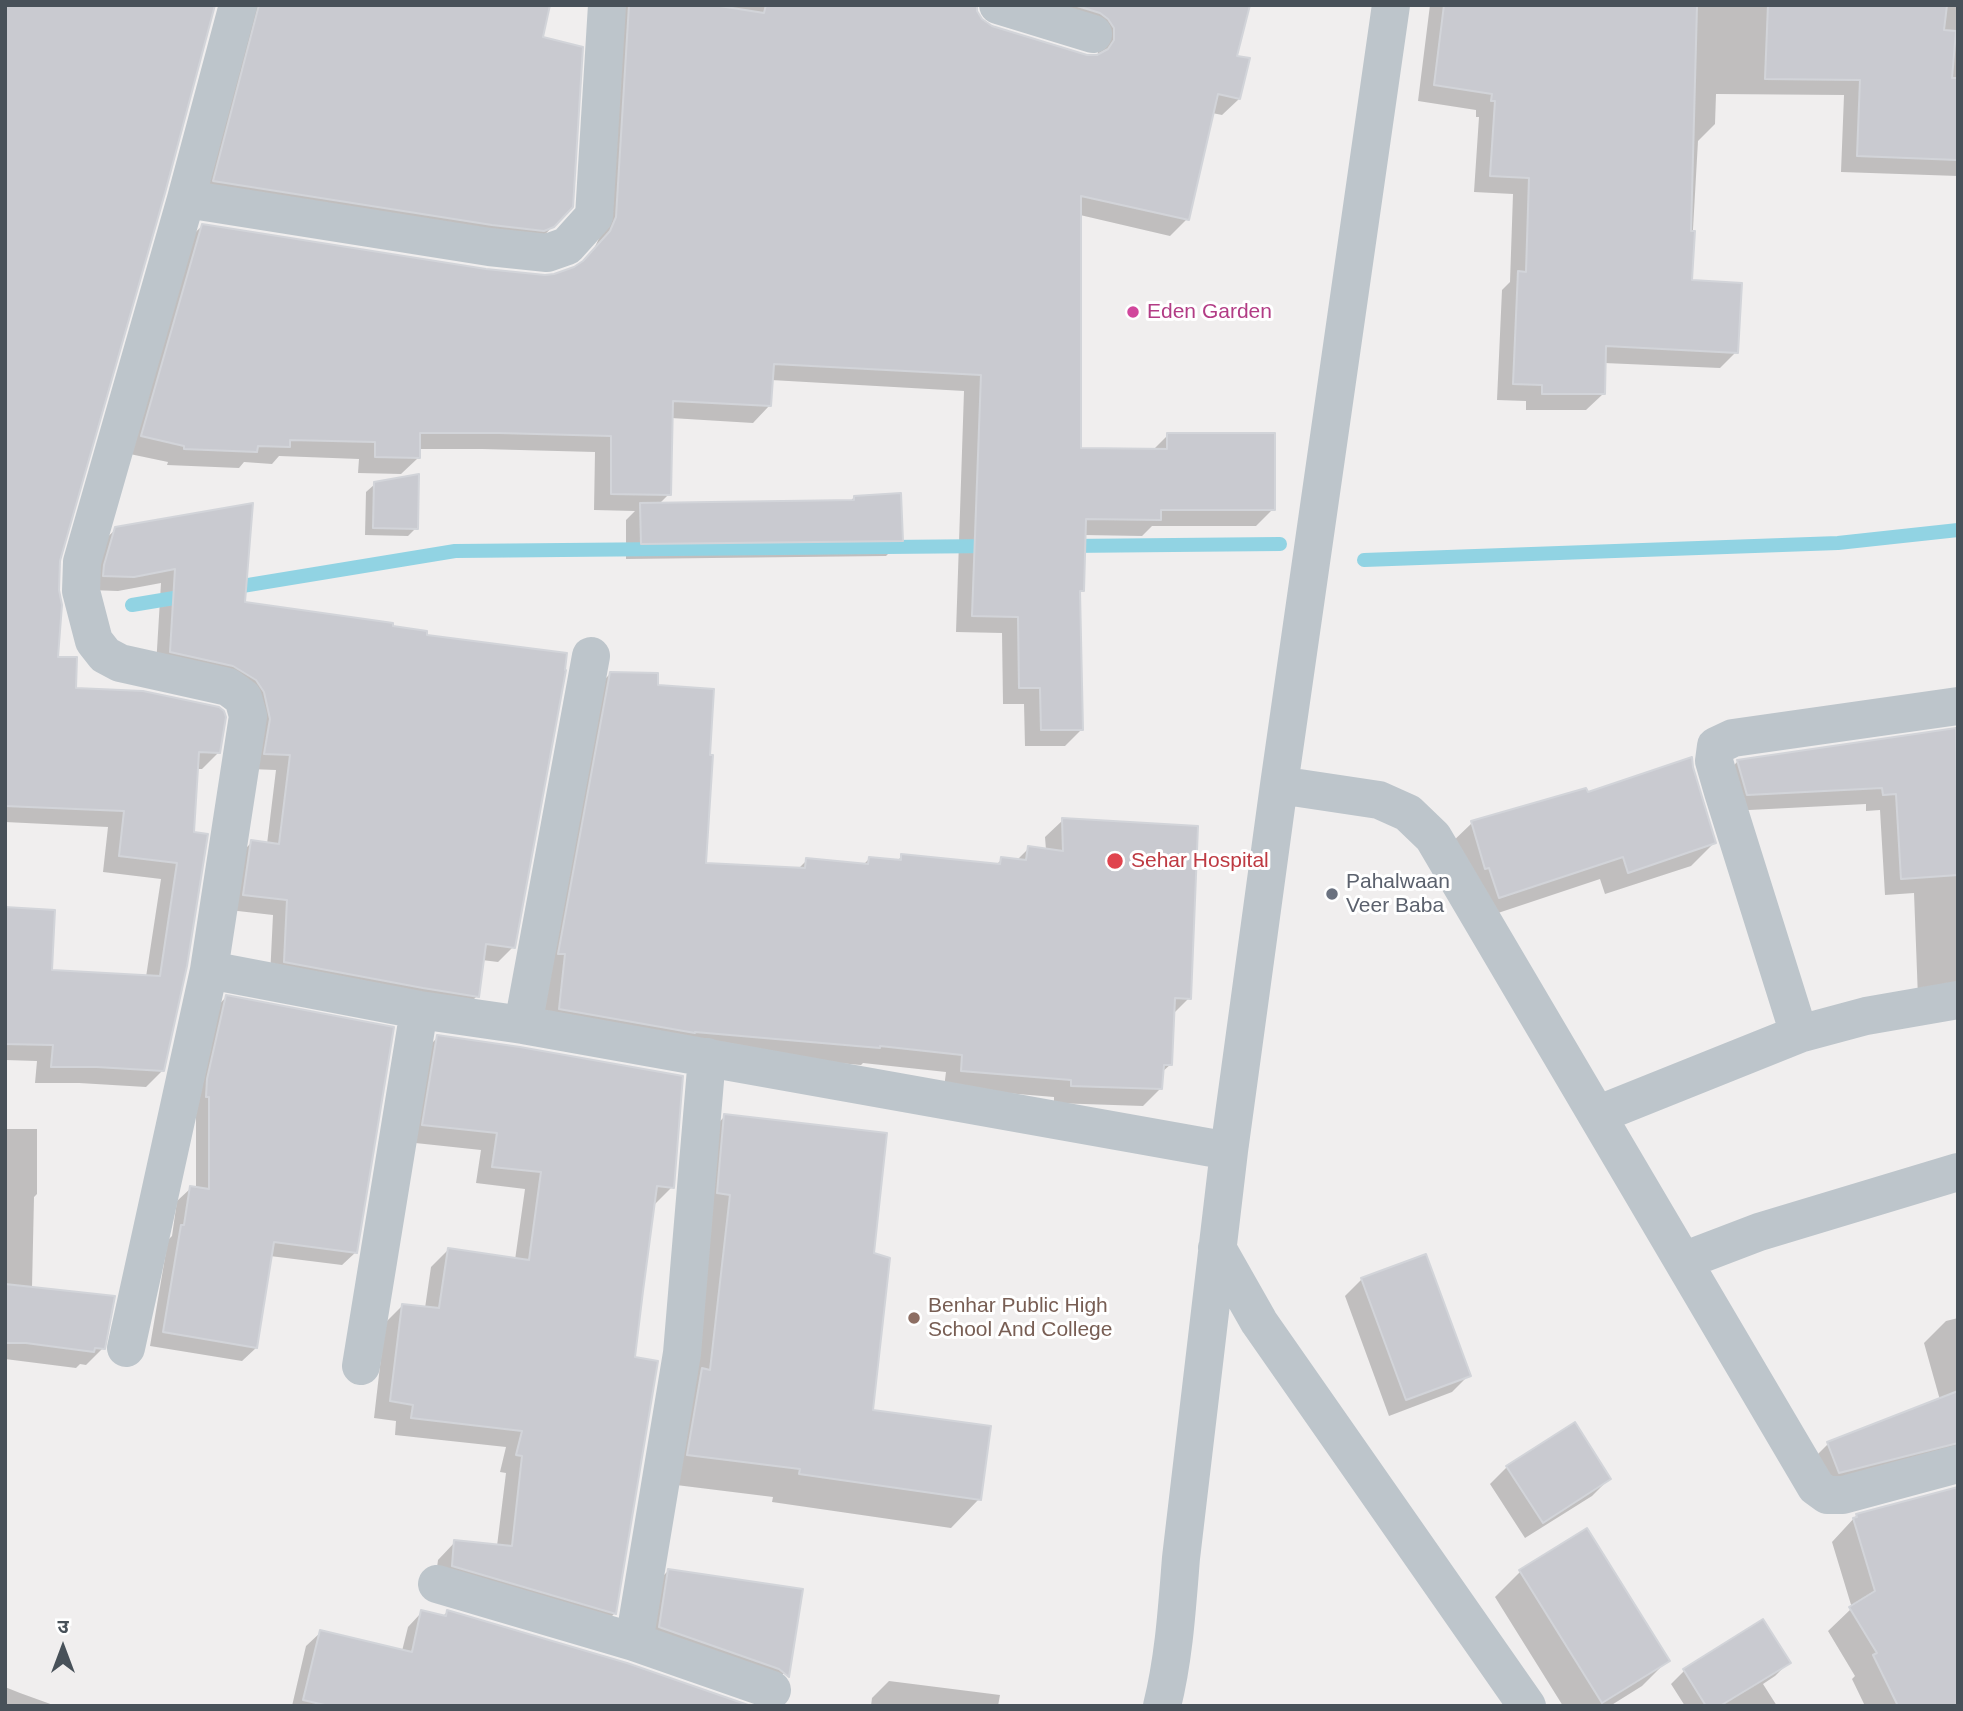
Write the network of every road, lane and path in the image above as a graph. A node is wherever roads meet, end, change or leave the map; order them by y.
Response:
1 (238, 5) edge
2 (607, 5) edge
3 (998, 5) edge
4 (1391, 5) edge
5 (1093, 34) dead end
6 (186, 199) junction
7 (591, 656) dead end
8 (1958, 706) edge
9 (1279, 785) junction
10 (209, 970) junction
11 (1958, 1000) edge
12 (419, 1010) junction
13 (523, 1024) junction
14 (1799, 1034) junction
15 (707, 1058) junction
16 (1597, 1115) junction
17 (1229, 1151) junction
18 (1958, 1172) edge
19 (1217, 1248) junction
20 (1683, 1261) junction
21 (126, 1348) dead end
22 (361, 1366) dead end
23 (1958, 1464) edge
24 (437, 1584) dead end
25 (634, 1642) junction
26 (772, 1690) dead end
27 (1161, 1706) edge
28 (1527, 1706) edge

1 - 6 street
2 - 6 street
3 - 5 street
4 - 9 street
6 - 10 street
7 - 13 street
8 - 14 street
9 - 16 street
9 - 17 street
10 - 12 street
10 - 21 street
11 - 14 street
12 - 13 street
12 - 22 street
13 - 15 street
14 - 16 street
15 - 17 street
15 - 25 street
16 - 20 street
17 - 19 street
18 - 20 street
19 - 27 street
19 - 28 street
20 - 23 street
24 - 25 street
25 - 26 street

